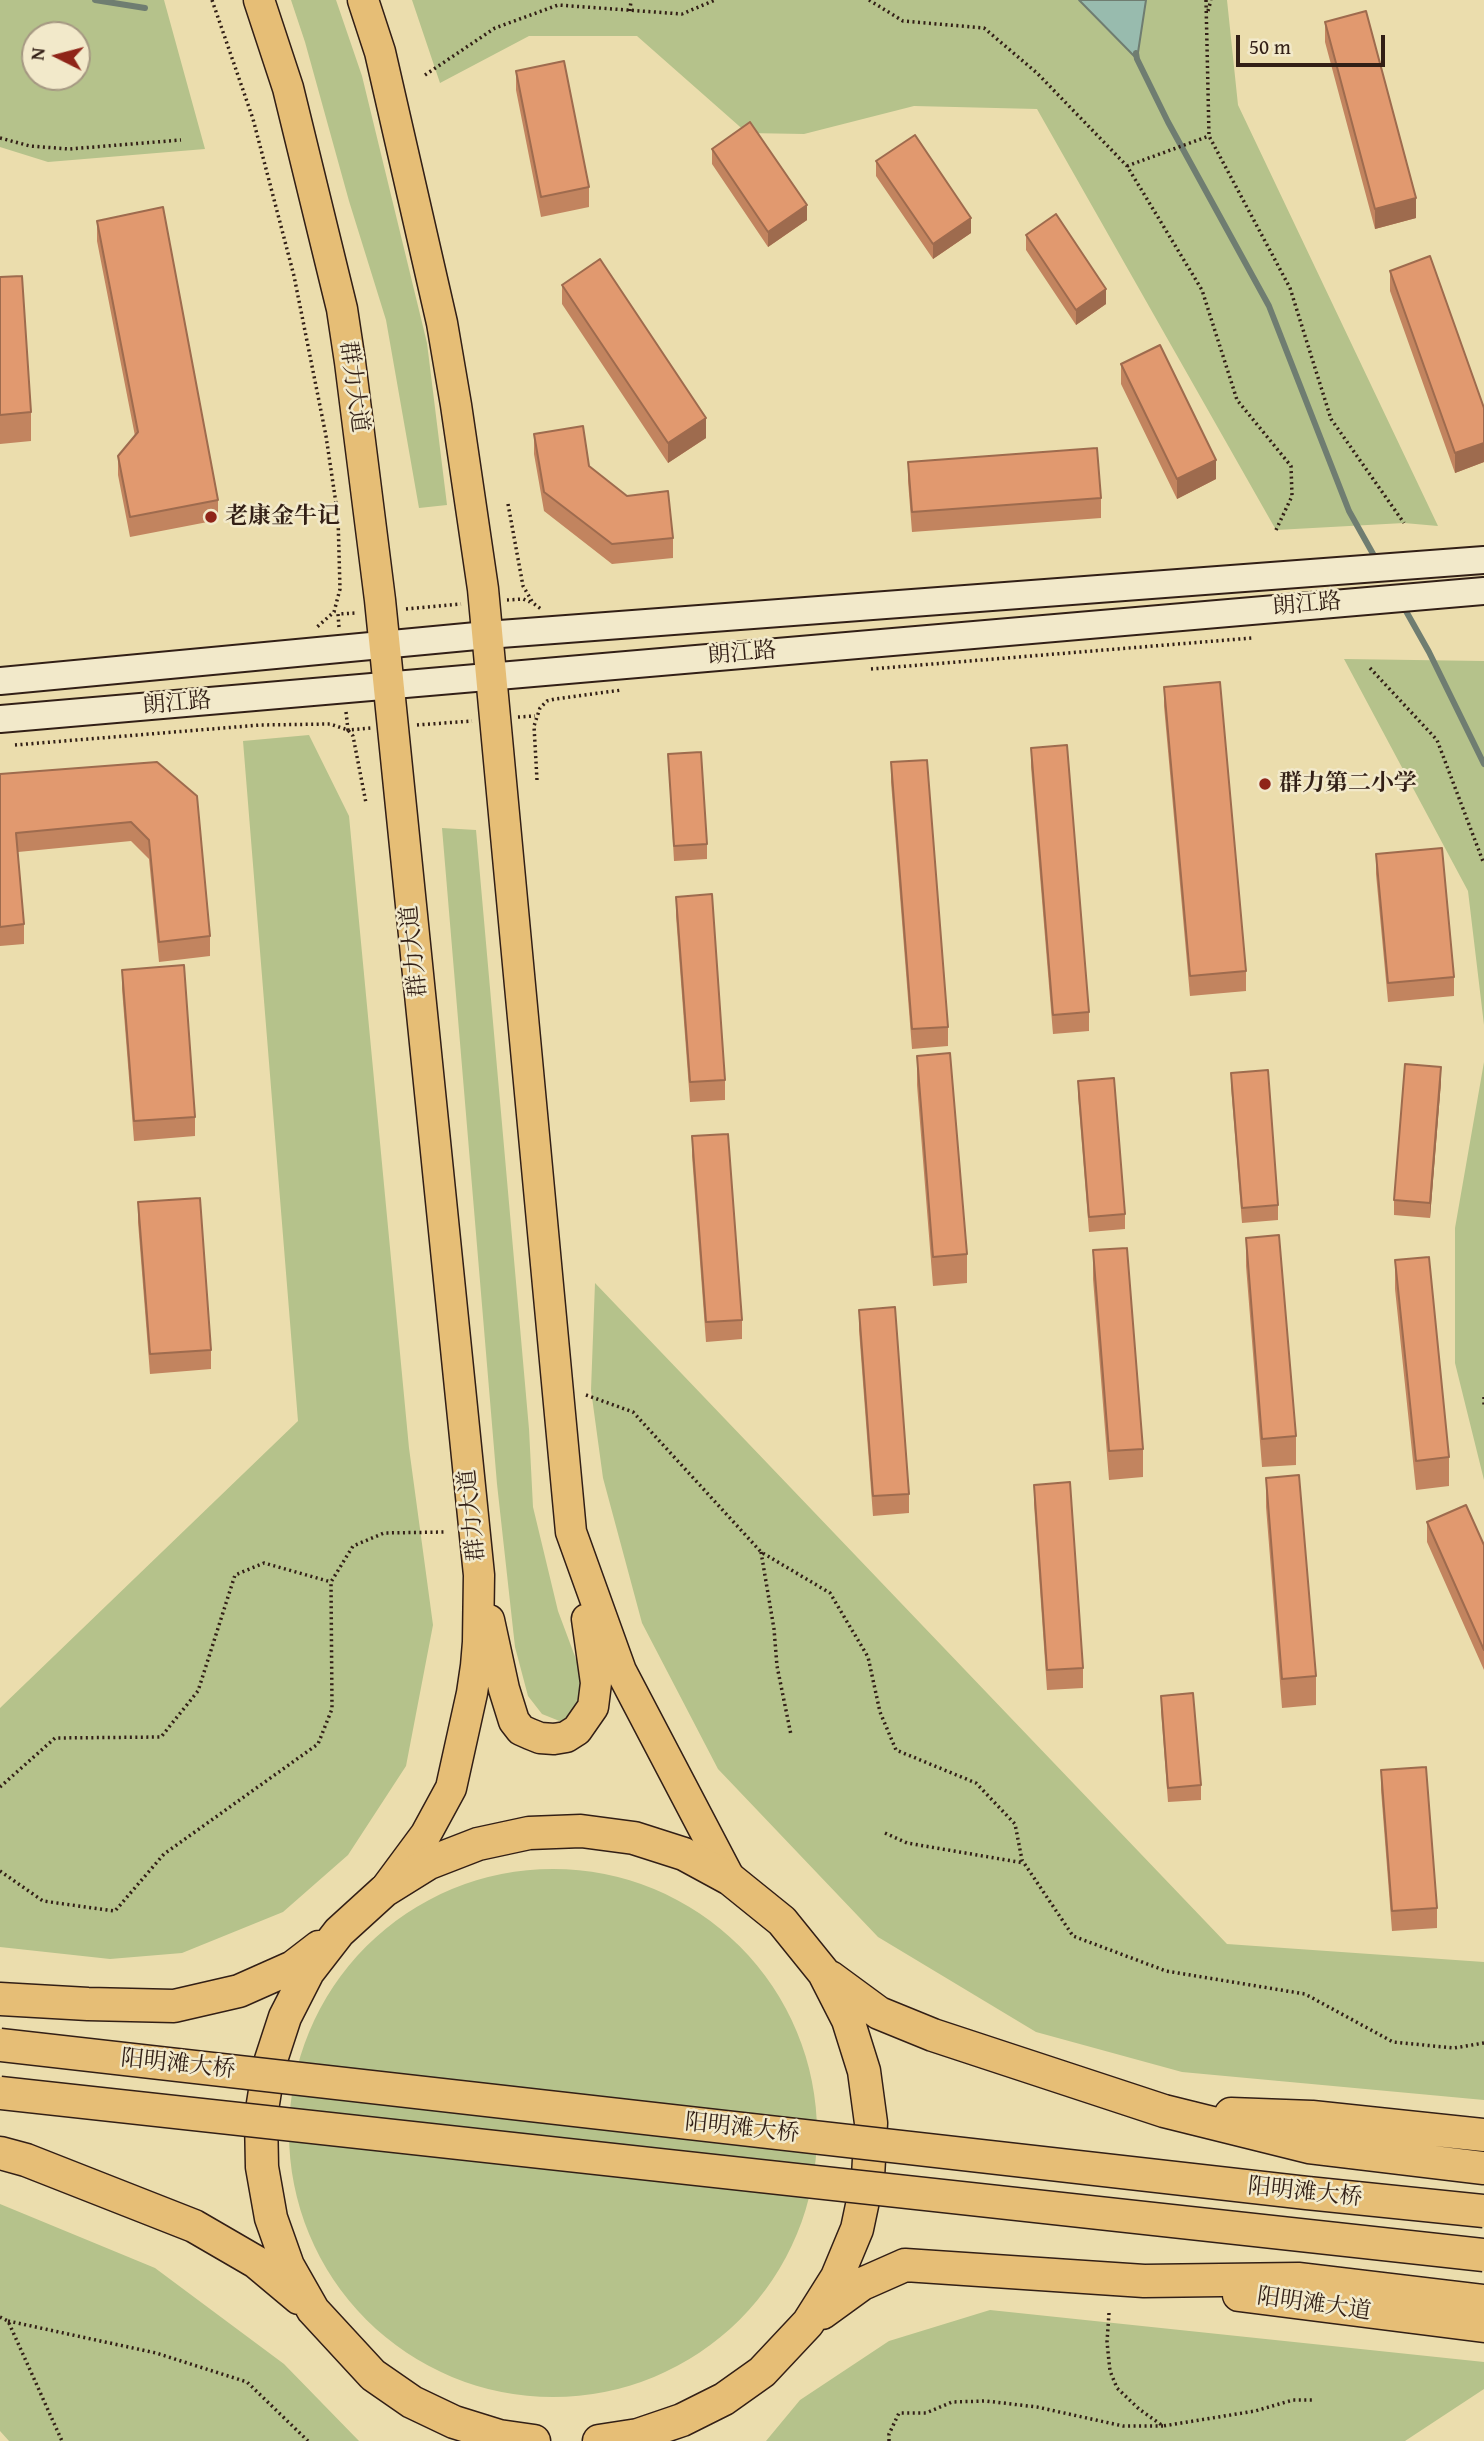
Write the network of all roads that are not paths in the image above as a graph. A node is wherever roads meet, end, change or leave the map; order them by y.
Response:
1 (259, 0) edge
2 (363, 0) edge
3 (1480, 560) edge
4 (1484, 591) edge
5 (487, 635) junction
6 (384, 645) junction
7 (492, 675) junction
8 (0, 681) edge
9 (389, 687) junction
10 (0, 719) edge
11 (571, 1532) junction
12 (479, 1575) junction
13 (730, 1879) junction
14 (384, 1891) junction
15 (339, 1932) junction
16 (824, 1973) junction
17 (0, 1986) edge
18 (0, 1999) edge
19 (88, 2004) junction
20 (0, 2045) edge
21 (0, 2093) edge
22 (1164, 2111) junction
23 (1484, 2135) edge
24 (9, 2157) edge
25 (1484, 2168) edge
26 (1484, 2211) edge
27 (1484, 2255) edge
28 (1144, 2281) junction
29 (1484, 2301) edge
30 (313, 2310) junction
31 (808, 2323) junction
32 (1484, 2326) edge
33 (534, 2441) edge
34 (598, 2441) edge

1 - 6 main road, 群力大道
2 - 5 main road
3 - 5 main road, 朗江路
4 - 7 main road, 朗江路
5 - 6 main road, 朗江路
5 - 7 main road
6 - 8 main road, 朗江路
6 - 9 main road, 群力大道
7 - 9 main road, 朗江路
7 - 11 main road
9 - 10 main road, 朗江路
9 - 12 main road, 群力大道
11 - 12 main road
11 - 13 main road
12 - 14 main road, 群力大道
13 - 14 highway
13 - 16 highway
14 - 15 highway
15 - 19 highway
15 - 30 highway
16 - 22 highway
16 - 31 highway
17 - 19 highway
18 - 19 highway
20 - 26 highway, 阳明滩大桥, bridge
21 - 27 highway, 阳明滩大桥, bridge
22 - 23 highway
22 - 25 highway
24 - 30 highway
28 - 29 highway
28 - 31 highway
28 - 32 highway, 阳明滩大道
30 - 33 highway
31 - 34 highway

